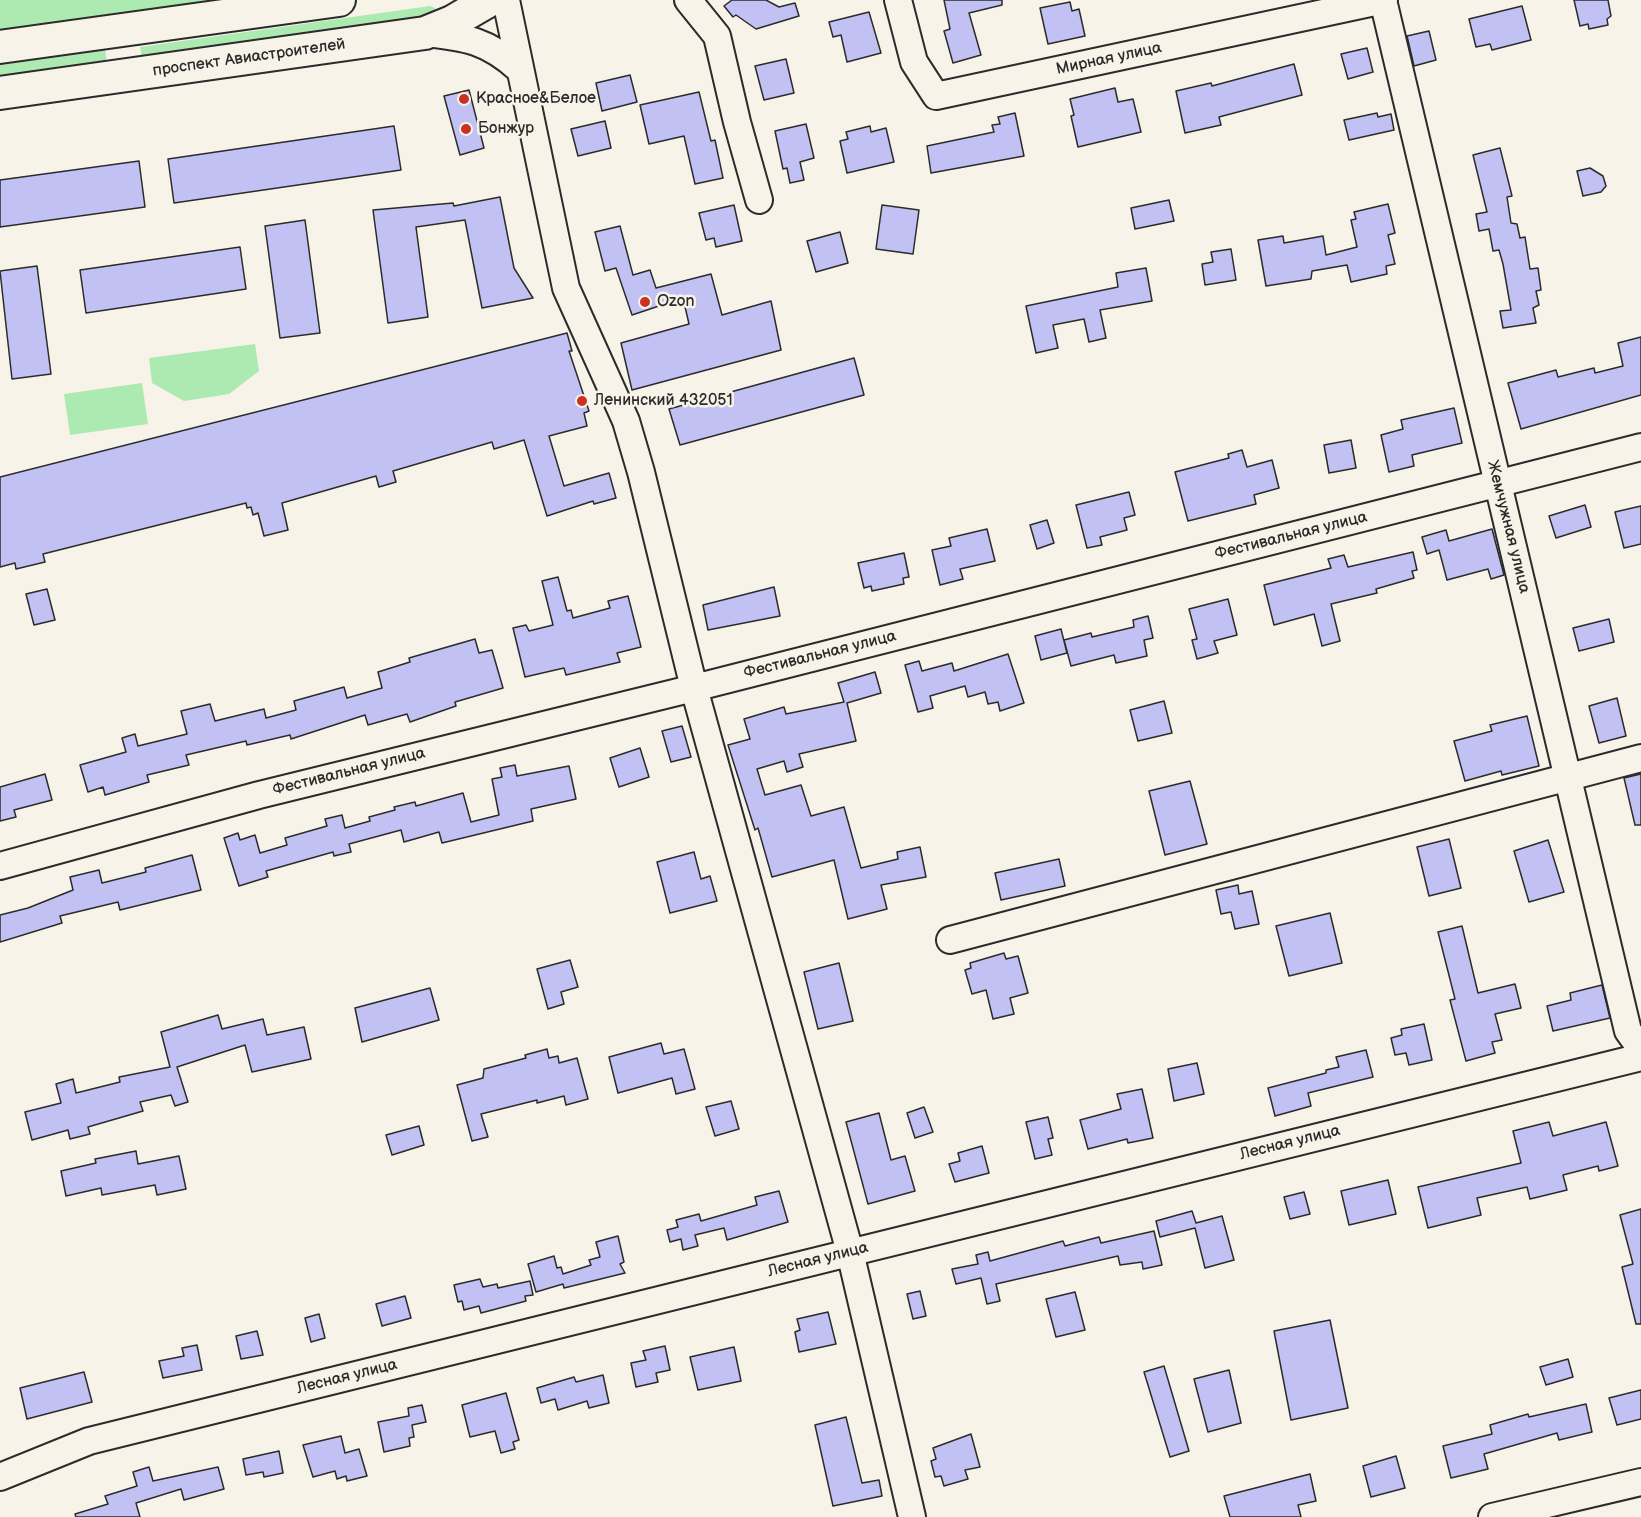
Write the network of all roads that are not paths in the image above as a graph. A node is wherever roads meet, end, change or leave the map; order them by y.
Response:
1 (339, 0) edge
2 (490, 0) edge
3 (506, 0) edge
4 (688, 0) edge
5 (898, 0) edge
6 (1383, 0) edge
7 (122, 30) junction
8 (425, 33) junction
9 (0, 47) edge
10 (519, 69) junction
11 (128, 75) junction
12 (0, 93) edge
13 (759, 200) dead end
14 (1641, 447) edge
15 (1497, 484) junction
16 (694, 688) junction
17 (1641, 758) edge
18 (1568, 776) junction
19 (0, 866) edge
20 (950, 940) dead end
21 (1641, 1049) edge
22 (1641, 1057) edge
23 (850, 1252) junction
24 (0, 1477) edge
25 (1641, 1482) edge
26 (912, 1517) edge
27 (1492, 1517) edge

1 - 7 main road
2 - 8 main road, проспект Авиастроителей
3 - 10 street
4 - 13 street
5 - 6 street, Мирная улица
6 - 15 street, Жемчужная улица
7 - 9 main road
7 - 11 main road
8 - 10 street
8 - 11 main road, проспект Авиастроителей
10 - 16 street
11 - 12 main road, проспект Авиастроителей
14 - 15 street, Фестивальная улица
15 - 16 street, Фестивальная улица
15 - 18 street, Жемчужная улица
16 - 19 street, Фестивальная улица
16 - 23 street
17 - 18 street
18 - 20 street
18 - 21 street, Жемчужная улица
22 - 23 street, Лесная улица
23 - 24 street, Лесная улица
23 - 26 street
25 - 27 street

